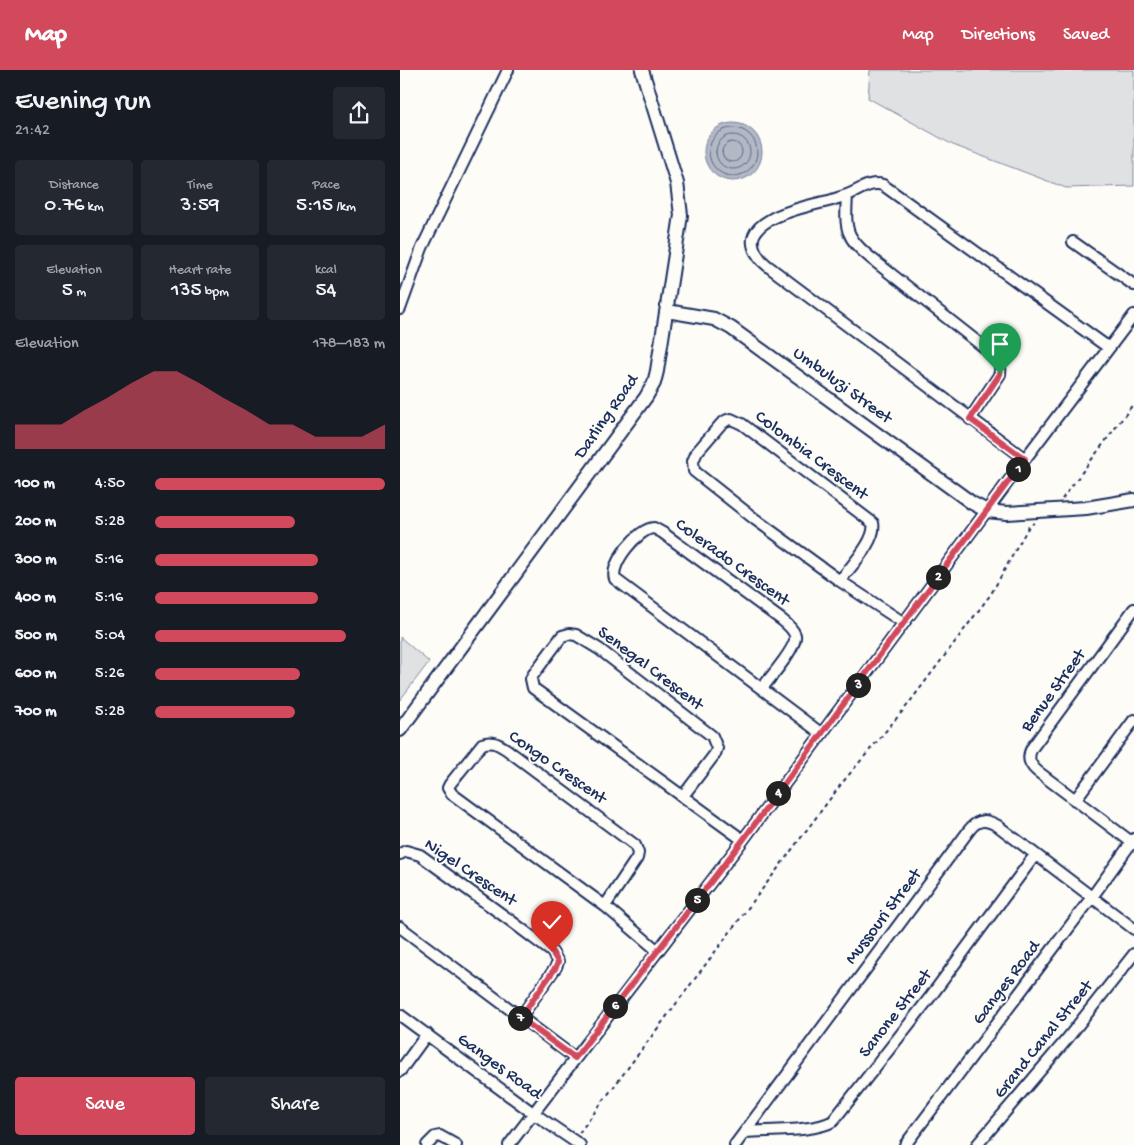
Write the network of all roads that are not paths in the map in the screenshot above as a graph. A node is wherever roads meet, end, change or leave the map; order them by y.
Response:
1 (508, 70) edge
2 (642, 70) edge
3 (847, 195) junction
4 (1073, 242) dead end
5 (1134, 284) edge
6 (400, 309) edge
7 (668, 311) junction
8 (1134, 315) edge
9 (1109, 348) junction
10 (970, 419) junction
11 (1025, 459) junction
12 (1134, 500) edge
13 (987, 511) junction
14 (840, 581) junction
15 (1134, 609) edge
16 (904, 623) junction
17 (762, 688) junction
18 (1134, 720) edge
19 (400, 730) edge
20 (822, 734) junction
21 (683, 796) junction
22 (1075, 800) junction
23 (743, 840) junction
24 (1133, 842) edge
25 (400, 854) edge
26 (1035, 855) junction
27 (1092, 898) junction
28 (605, 906) junction
29 (400, 927) edge
30 (1134, 929) edge
31 (658, 951) junction
32 (1134, 954) edge
33 (400, 1015) edge
34 (520, 1018) junction
35 (427, 1034) junction
36 (575, 1058) junction
37 (400, 1071) edge
38 (533, 1113) junction
39 (746, 1132) junction
40 (577, 1143) edge
41 (426, 1145) edge
42 (456, 1145) edge
43 (509, 1145) edge
44 (735, 1145) edge
45 (904, 1145) edge
46 (977, 1145) edge

1 - 6 street
2 - 7 street, Darling Road
3 - 9 street
3 - 10 street
3 - 10 street
4 - 5 street
7 - 13 street, Umbuluzi Street
7 - 19 street, Darling Road
8 - 9 street
9 - 11 street
10 - 11 street
11 - 13 street
12 - 13 street
13 - 16 street
14 - 14 street, Colombia Crescent
14 - 16 street, Colombia Crescent
15 - 22 street, Benue Street
16 - 20 street
17 - 17 street, Colerado Crescent
17 - 20 street, Colerado Crescent
18 - 22 street
20 - 23 street
21 - 21 street, Senegal Crescent
21 - 23 street, Senegal Crescent
22 - 24 street, Benue Street
23 - 31 street
24 - 27 street, Ganges Road
25 - 34 street, Nigel Crescent
26 - 27 street, Mussouri Street
26 - 39 street, Sanone Street
26 - 39 street, Mussouri Street
27 - 30 street
27 - 45 street, Ganges Road
28 - 28 street, Congo Crescent
28 - 31 street, Congo Crescent
29 - 34 street
31 - 36 street
32 - 46 street, Grand Canal Street
33 - 35 street, Ganges Road
34 - 36 street
35 - 37 street
35 - 38 street, Ganges Road
36 - 38 street
38 - 40 street, Ganges Road
38 - 43 street
39 - 44 street, Mussouri Street
41 - 42 street

